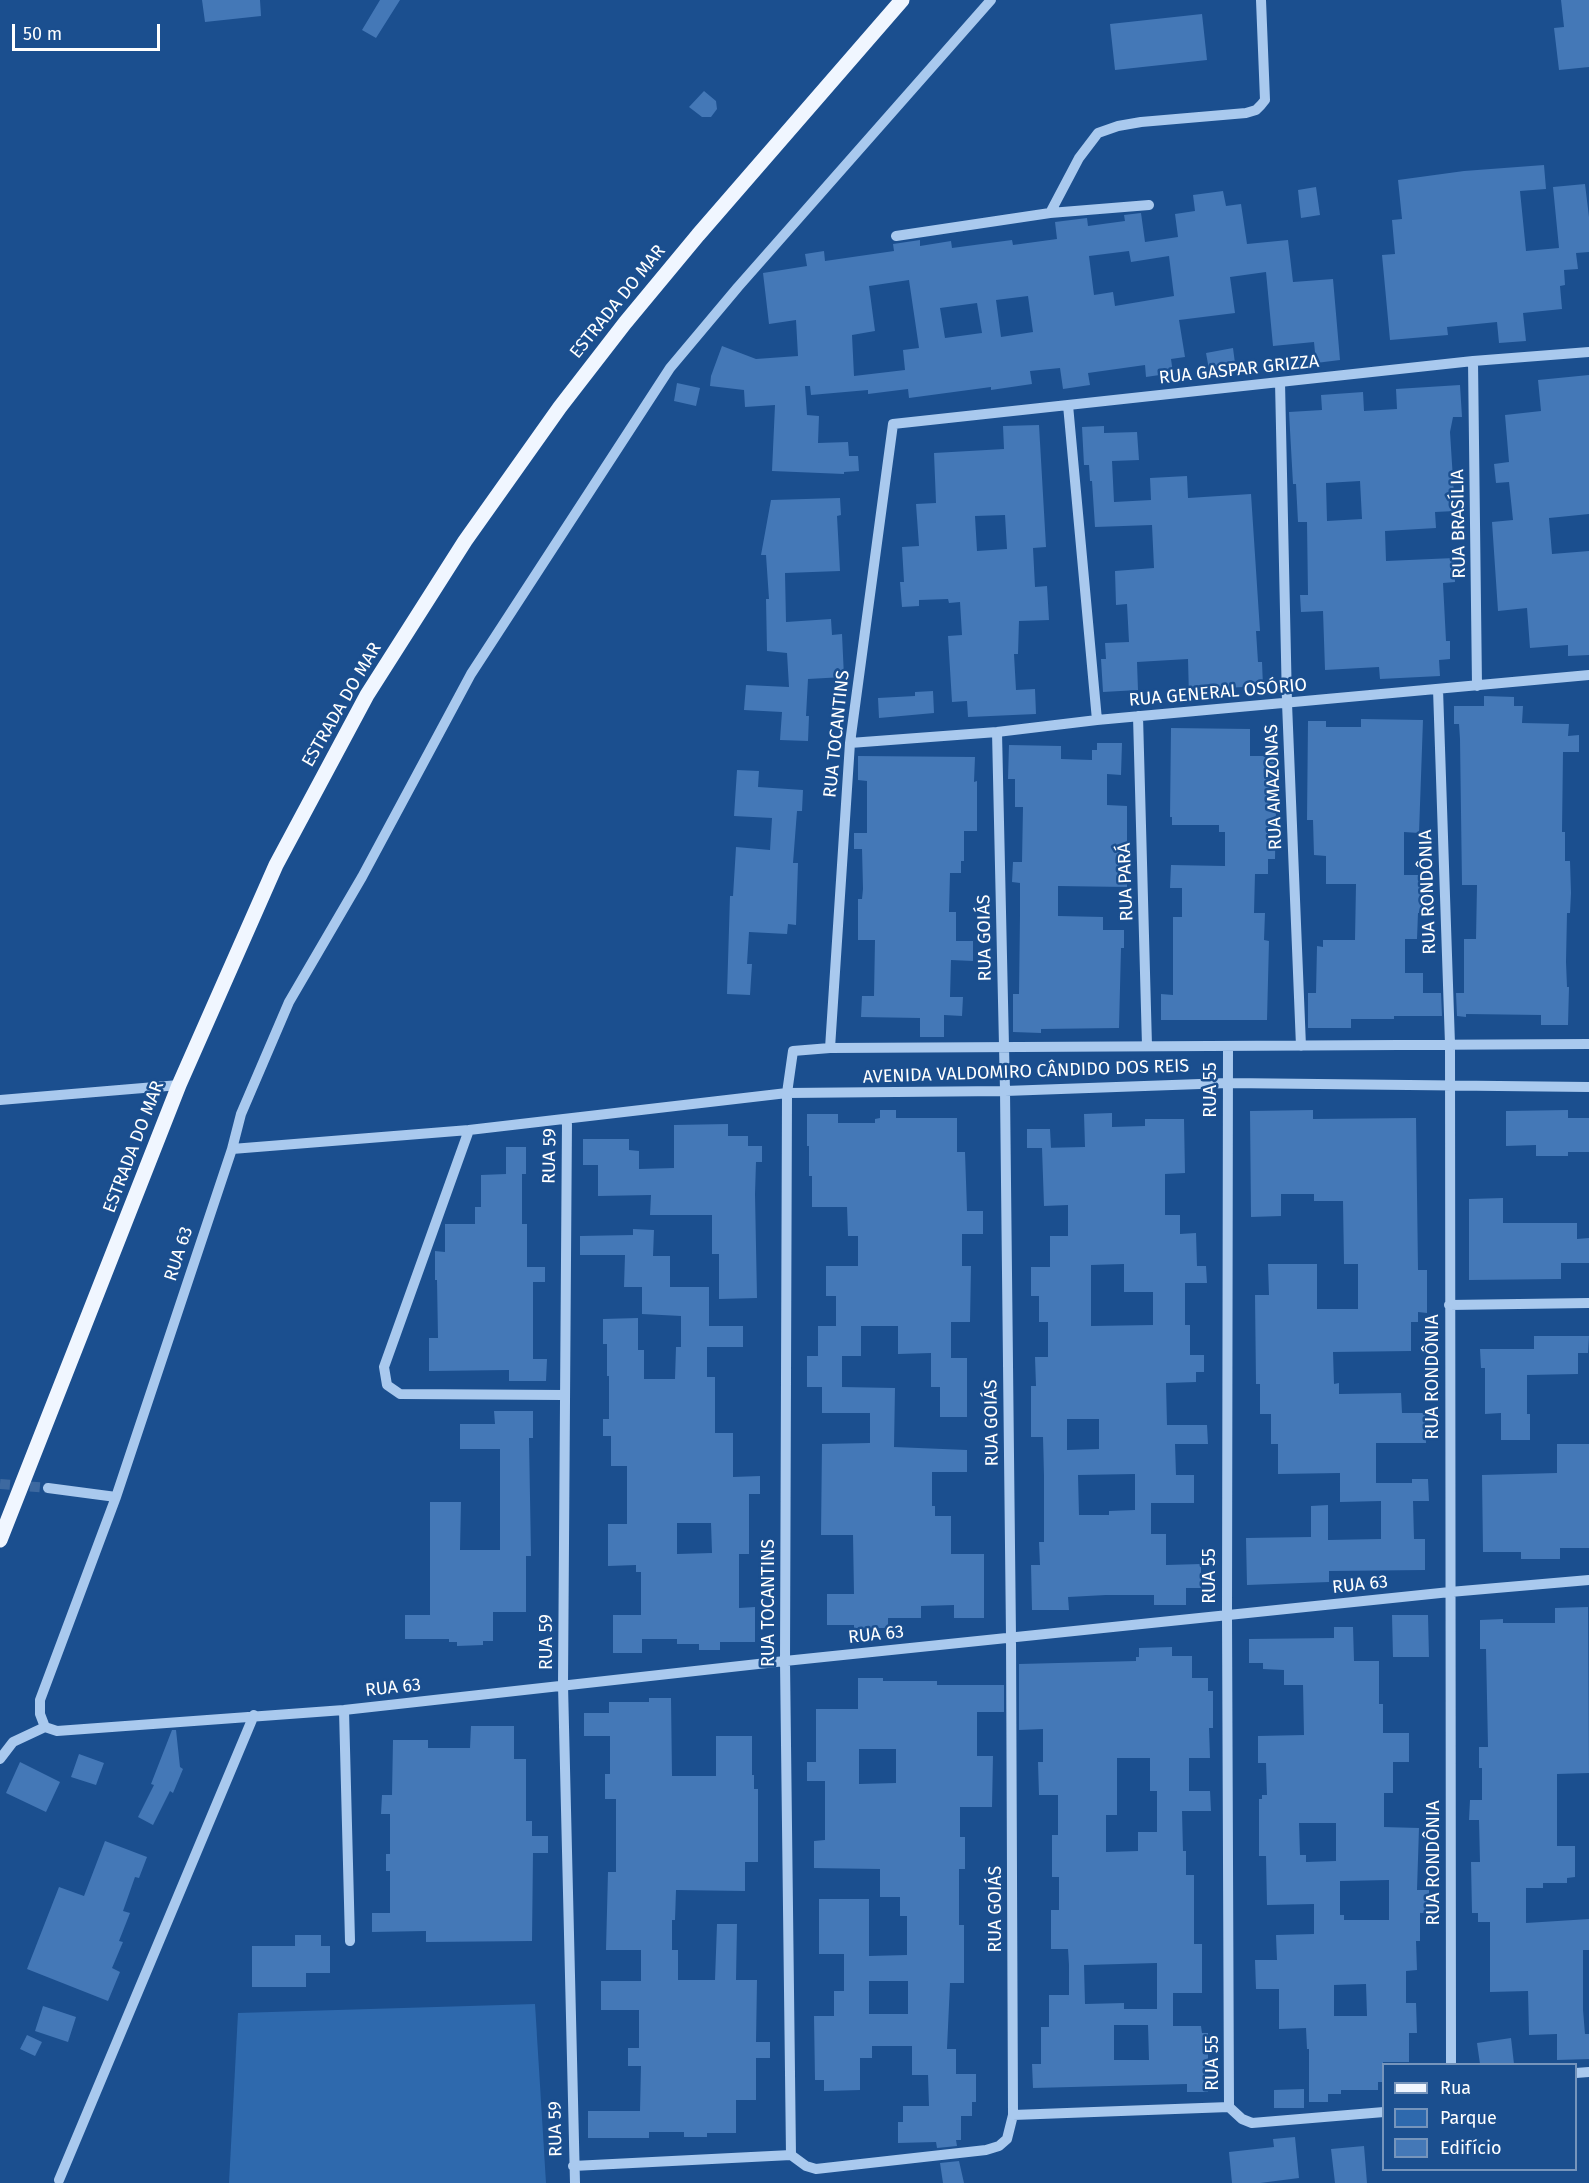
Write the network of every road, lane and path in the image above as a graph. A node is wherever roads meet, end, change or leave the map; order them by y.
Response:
1 (902, 0) edge
2 (991, 0) edge
3 (1261, 0) edge
4 (1149, 205) dead end
5 (1050, 213) junction
6 (896, 236) dead end
7 (1589, 352) edge
8 (1473, 361) junction
9 (1280, 382) junction
10 (1068, 405) junction
11 (893, 424) joint
12 (1589, 675) edge
13 (1477, 686) junction
14 (1438, 689) junction
15 (1287, 703) junction
16 (1138, 717) junction
17 (1097, 720) junction
18 (997, 732) junction
19 (850, 743) junction
20 (1450, 1044) junction
21 (1589, 1044) edge
22 (1147, 1046) junction
23 (1228, 1046) junction
24 (1301, 1046) junction
25 (830, 1048) junction
26 (1004, 1048) junction
27 (793, 1051) joint
28 (1228, 1083) junction
29 (179, 1085) junction
30 (1450, 1086) junction
31 (1589, 1087) edge
32 (1005, 1091) junction
33 (788, 1093) junction
34 (0, 1100) edge
35 (567, 1119) junction
36 (469, 1130) junction
37 (232, 1149) junction
38 (1589, 1303) edge
39 (1449, 1305) junction
40 (564, 1395) junction
41 (48, 1488) tunnel mouth
42 (116, 1497) junction
43 (0, 1539) edge
44 (1589, 1580) edge
45 (1450, 1592) junction
46 (1227, 1615) junction
47 (1011, 1637) junction
48 (785, 1661) junction
49 (563, 1686) junction
50 (344, 1710) junction
51 (254, 1715) junction
52 (45, 1726) junction
53 (0, 1759) edge
54 (350, 1941) dead end
55 (1451, 2063) edge
56 (1229, 2106) junction
57 (1382, 2112) edge
58 (1013, 2115) junction
59 (791, 2155) junction
60 (573, 2166) junction
61 (59, 2180) dead end
62 (575, 2183) edge

1 - 29 main road, ESTRADA DO MAR
2 - 37 street, RUA 63
3 - 5 street
4 - 5 street
5 - 6 street
7 - 8 street, RUA GASPAR GRIZZA
8 - 9 street, RUA GASPAR GRIZZA
8 - 13 street, RUA BRASÍLIA
9 - 10 street, RUA GASPAR GRIZZA
9 - 15 street, RUA AMAZONAS
10 - 11 street, RUA GASPAR GRIZZA
10 - 17 street
11 - 19 street, RUA TOCANTINS
12 - 13 street, RUA GENERAL OSÓRIO
13 - 14 street, RUA GENERAL OSÓRIO
14 - 15 street, RUA GENERAL OSÓRIO
14 - 20 street, RUA RONDÔNIA
15 - 16 street, RUA GENERAL OSÓRIO
15 - 24 street, RUA AMAZONAS
16 - 17 street, RUA GENERAL OSÓRIO
16 - 22 street, RUA PARÁ
17 - 18 street, RUA GENERAL OSÓRIO
18 - 19 street, RUA GENERAL OSÓRIO
18 - 26 street, RUA GOIÁS
19 - 25 street, RUA TOCANTINS
20 - 21 street, AVENIDA VALDOMIRO CÂNDIDO DOS REIS
20 - 24 street, AVENIDA VALDOMIRO CÂNDIDO DOS REIS
20 - 30 street, RUA RONDÔNIA
22 - 23 street, AVENIDA VALDOMIRO CÂNDIDO DOS REIS
22 - 26 street, AVENIDA VALDOMIRO CÂNDIDO DOS REIS
23 - 24 street, AVENIDA VALDOMIRO CÂNDIDO DOS REIS
23 - 28 street, RUA 55
25 - 26 street, AVENIDA VALDOMIRO CÂNDIDO DOS REIS
25 - 27 street, AVENIDA VALDOMIRO CÂNDIDO DOS REIS
26 - 32 street, RUA GOIÁS
27 - 33 street, RUA TOCANTINS
28 - 30 street, AVENIDA VALDOMIRO CÂNDIDO DOS REIS
28 - 32 street, AVENIDA VALDOMIRO CÂNDIDO DOS REIS
28 - 46 street, RUA 55
29 - 34 street
29 - 43 main road, ESTRADA DO MAR
30 - 31 street, AVENIDA VALDOMIRO CÂNDIDO DOS REIS
30 - 39 street, RUA RONDÔNIA
32 - 33 street, AVENIDA VALDOMIRO CÂNDIDO DOS REIS
32 - 47 street, RUA GOIÁS
33 - 35 street, AVENIDA VALDOMIRO CÂNDIDO DOS REIS
33 - 48 street, RUA TOCANTINS
35 - 36 street, AVENIDA VALDOMIRO CÂNDIDO DOS REIS
35 - 40 street, RUA 59
36 - 37 street
36 - 40 street
37 - 42 street, RUA 63
38 - 39 street
39 - 45 street, RUA RONDÔNIA
40 - 49 street, RUA 59
41 - 42 street
42 - 52 street, RUA 63
44 - 45 street, RUA 63
45 - 46 street, RUA 63
45 - 55 street, RUA RONDÔNIA
46 - 47 street, RUA 63
46 - 56 street, RUA 55
47 - 48 street, RUA 63
47 - 58 street, RUA GOIÁS
48 - 49 street, RUA 63
48 - 59 street, RUA TOCANTINS
49 - 50 street, RUA 63
49 - 60 street, RUA 59
50 - 51 street, RUA 63
50 - 54 street
51 - 52 street, RUA 63
51 - 61 street
52 - 53 street
56 - 57 street
56 - 58 street
58 - 59 street
59 - 60 street
60 - 62 street, RUA 59

